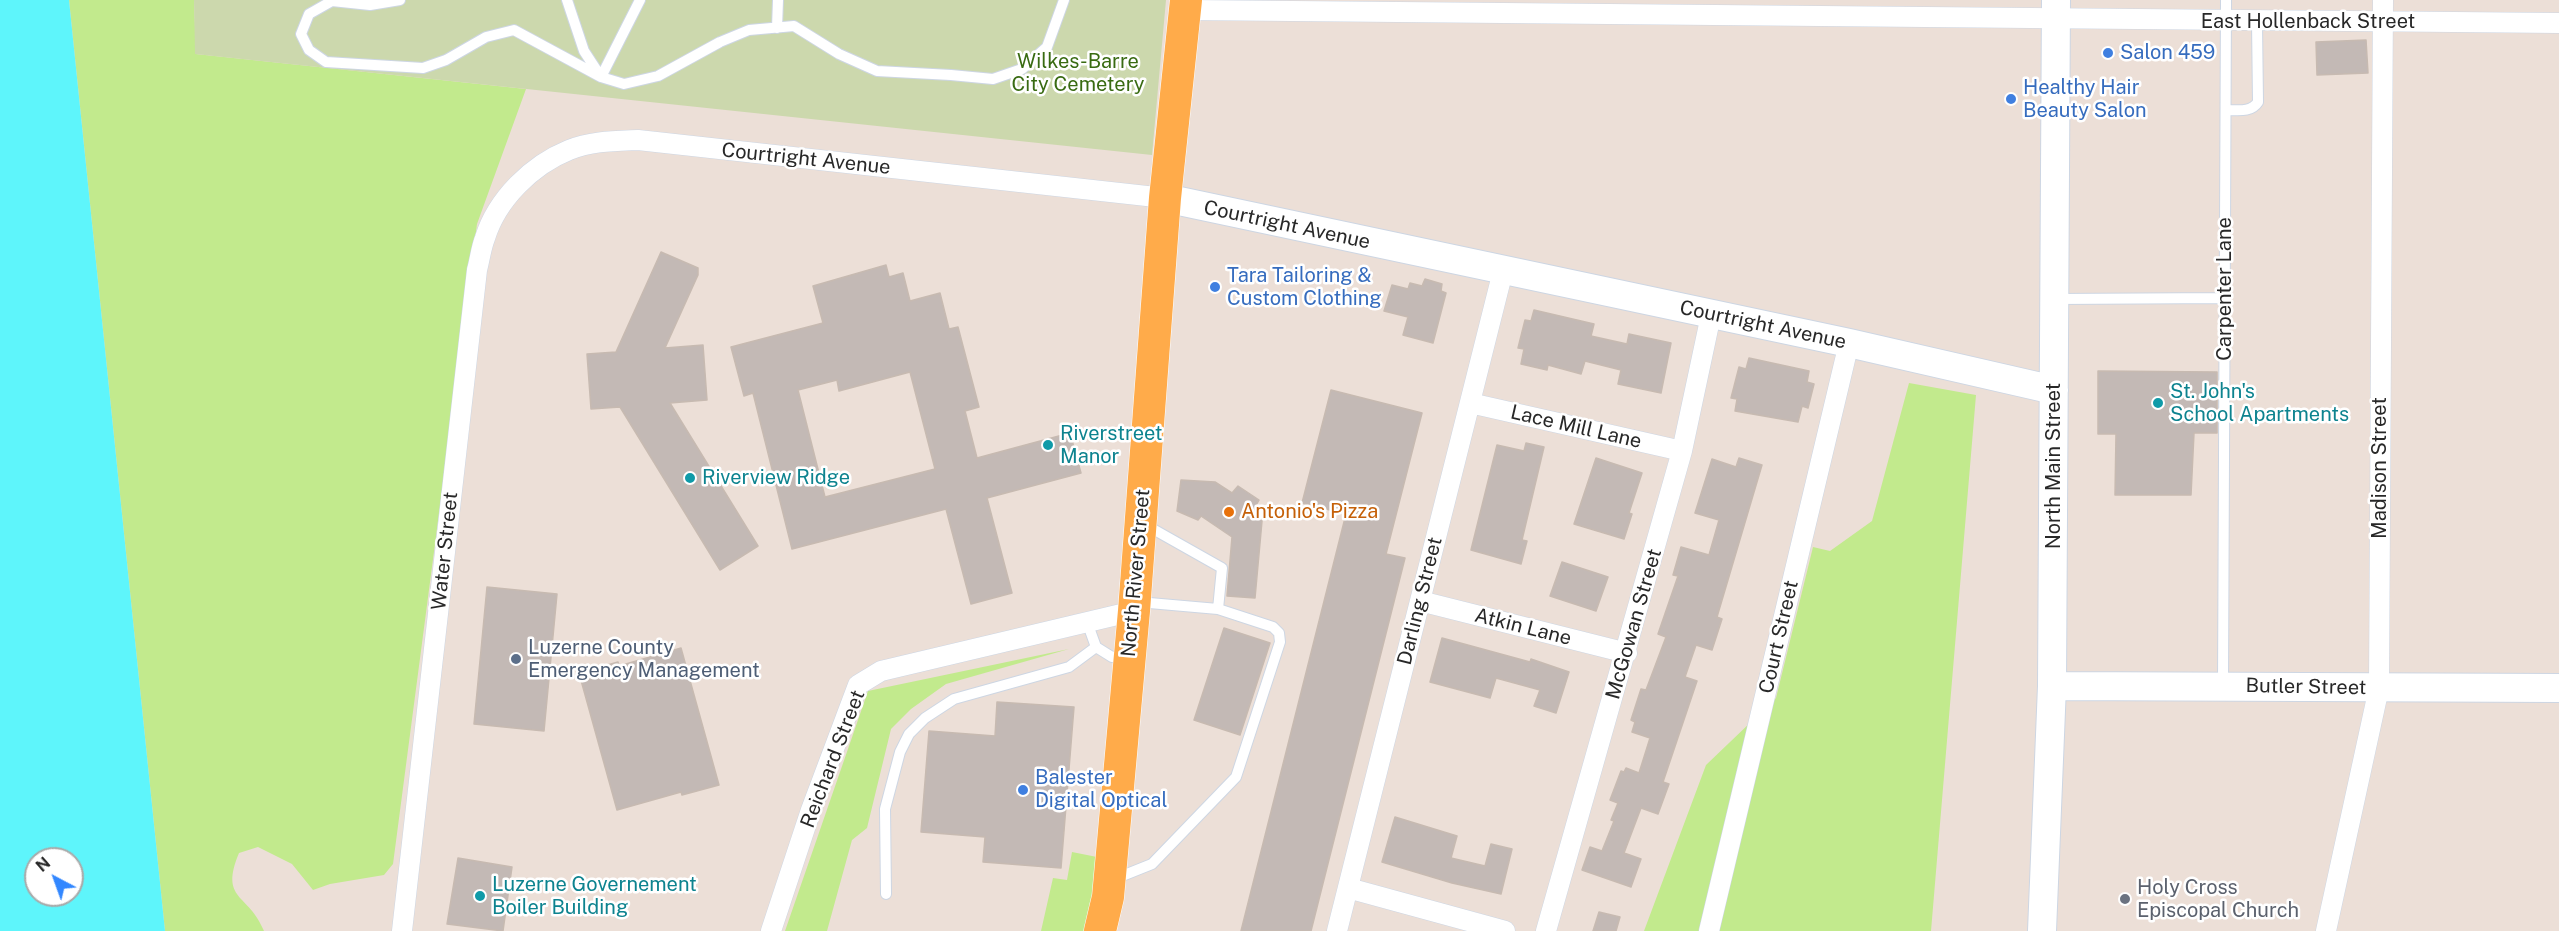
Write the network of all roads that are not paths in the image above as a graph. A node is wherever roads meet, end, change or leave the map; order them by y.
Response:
1 (400, 0) edge
2 (567, 0) edge
3 (640, 0) edge
4 (778, 0) edge
5 (1065, 0) edge
6 (2226, 0) edge
7 (2383, 0) edge
8 (1186, 5) edge
9 (1407, 6) edge
10 (2056, 10) edge
11 (2226, 22) junction
12 (2257, 22) junction
13 (2383, 23) junction
14 (2559, 23) edge
15 (777, 28) junction
16 (601, 77) junction
17 (2226, 110) junction
18 (520, 182) joint
19 (1165, 198) junction
20 (1503, 271) junction
21 (2225, 298) junction
22 (2055, 299) junction
23 (1711, 315) junction
24 (1850, 343) junction
25 (2054, 390) junction
26 (1470, 403) junction
27 (1682, 451) junction
28 (1140, 522) junction
29 (1420, 601) junction
30 (1134, 606) junction
31 (1218, 609) junction
32 (1087, 622) junction
33 (1095, 647) junction
34 (1627, 653) junction
35 (1130, 656) junction
36 (2223, 685) junction
37 (2052, 686) junction
38 (2379, 688) junction
39 (2559, 688) edge
40 (1109, 881) junction
41 (1348, 888) junction
42 (886, 894) dead end
43 (402, 931) edge
44 (771, 931) edge
45 (1100, 931) edge
46 (1337, 931) edge
47 (1505, 931) edge
48 (1546, 931) edge
49 (1709, 931) edge
50 (2042, 931) edge
51 (2326, 931) edge

1 - 16 lane
2 - 16 lane
3 - 16 lane
4 - 15 lane
5 - 15 lane
6 - 11 lane, Carpenter Lane
7 - 13 street, Madison Street
8 - 9 street, East Hollenback Street
8 - 19 main road, North River Street
9 - 10 street, East Hollenback Street
10 - 11 street, East Hollenback Street
10 - 22 main road, North Main Street
11 - 12 street, East Hollenback Street
11 - 17 lane, Carpenter Lane
12 - 13 street, East Hollenback Street
12 - 17 lane
13 - 14 street, East Hollenback Street
13 - 38 street, Madison Street
15 - 16 lane
17 - 21 lane, Carpenter Lane
18 - 19 street, Courtright Avenue
18 - 43 street, Water Street
19 - 20 main road, Courtright Avenue
19 - 28 main road, North River Street
20 - 23 main road, Courtright Avenue
20 - 26 street, Darling Street
21 - 22 lane
21 - 36 lane, Carpenter Lane
22 - 25 main road, North Main Street
23 - 24 main road, Courtright Avenue
23 - 27 street, McGowan Street
24 - 25 main road, Courtright Avenue
24 - 49 street, Court Street
25 - 37 main road, North Main Street
26 - 27 street, Lace Mill Lane
26 - 29 street, Darling Street
27 - 34 street, McGowan Street
28 - 30 main road, North River Street
28 - 31 lane
29 - 34 street, Atkin Lane
29 - 41 street, Darling Street
30 - 31 lane
30 - 32 street, Reichard Street
30 - 35 main road, North River Street
31 - 40 lane
32 - 33 lane
32 - 44 street, Reichard Street
33 - 35 lane
33 - 42 lane
34 - 48 street, McGowan Street
35 - 40 main road, North River Street
36 - 37 main road, Butler Street
36 - 38 main road, Butler Street
37 - 50 main road, North Main Street
38 - 39 main road, Butler Street
38 - 51 street, Madison Street
40 - 45 main road, North River Street
41 - 46 street, Darling Street
41 - 47 street

